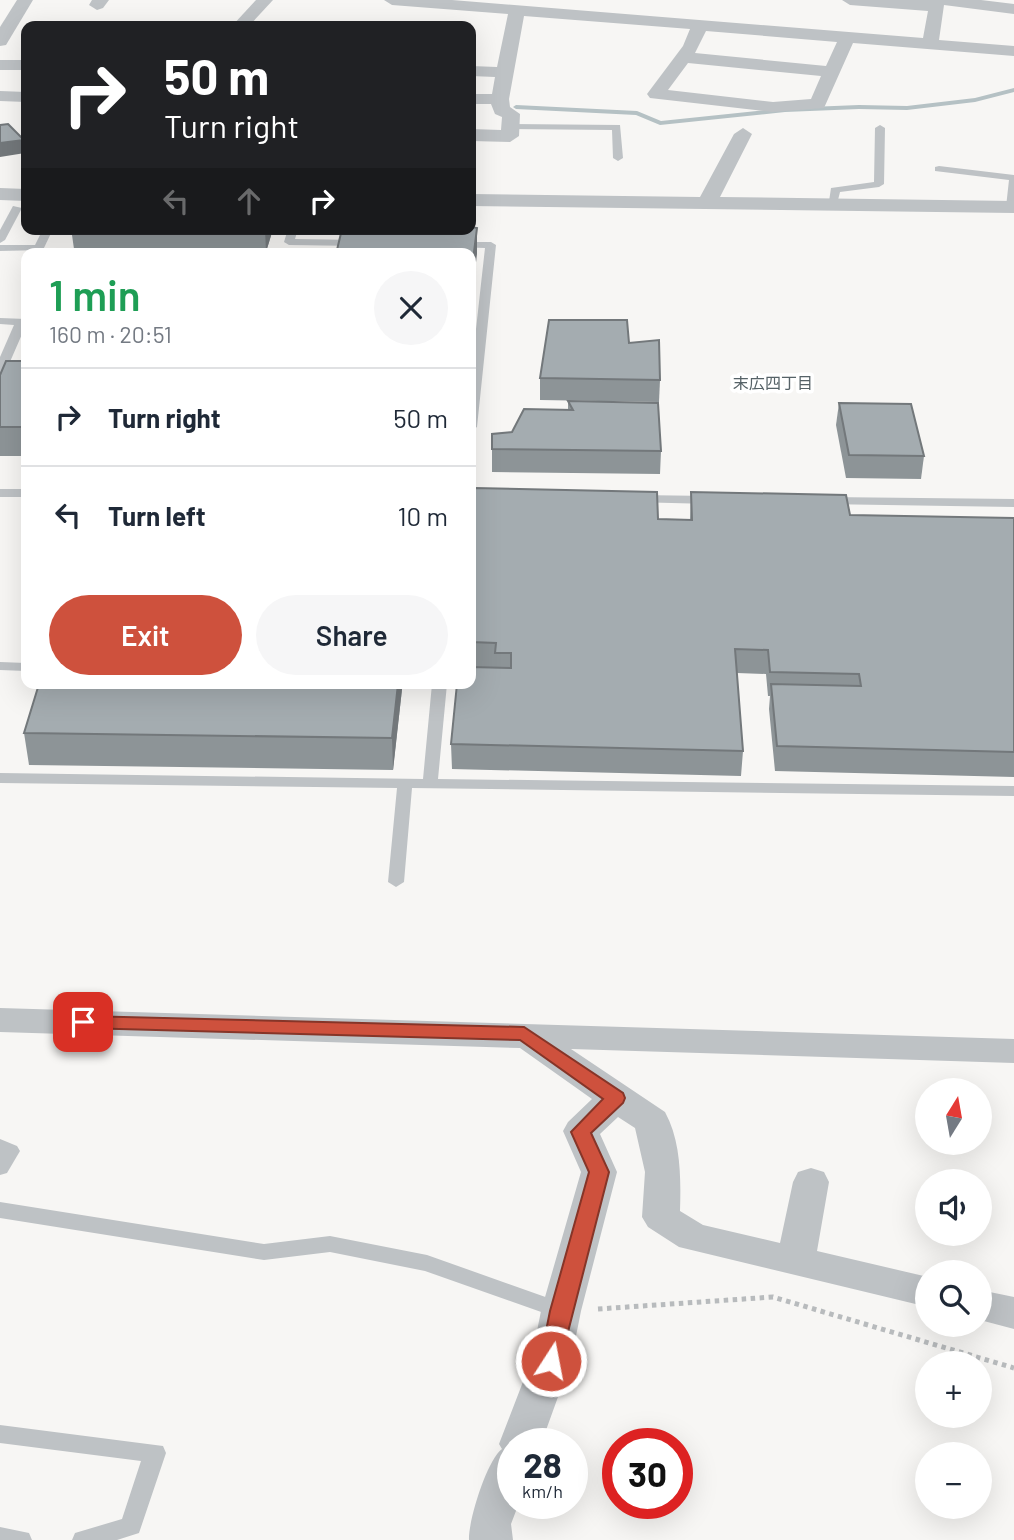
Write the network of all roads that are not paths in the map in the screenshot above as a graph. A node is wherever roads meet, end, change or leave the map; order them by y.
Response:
1 (25, 0) edge
2 (265, 0) edge
3 (392, 0) edge
4 (646, 0) edge
5 (850, 0) edge
6 (939, 2) edge
7 (1014, 9) edge
8 (517, 10) junction
9 (635, 19) junction
10 (245, 21) edge
11 (700, 25) junction
12 (21, 32) edge
13 (3, 36) edge
14 (847, 37) junction
15 (930, 44) junction
16 (1014, 51) edge
17 (683, 57) junction
18 (0, 65) edge
19 (21, 65) edge
20 (476, 72) edge
21 (503, 72) junction
22 (832, 72) junction
23 (0, 96) edge
24 (21, 97) edge
25 (476, 99) edge
26 (500, 99) junction
27 (511, 127) junction
28 (880, 128) dead end
29 (743, 134) dead end
30 (476, 135) edge
31 (618, 158) dead end
32 (939, 169) dead end
33 (1014, 179) edge
34 (0, 194) edge
35 (476, 200) edge
36 (21, 203) edge
37 (707, 203) junction
38 (21, 204) edge
39 (832, 206) junction
40 (21, 207) edge
41 (1012, 207) edge
42 (0, 208) edge
43 (2, 233) edge
44 (291, 235) edge
45 (373, 243) edge
46 (439, 244) edge
47 (0, 248) edge
48 (21, 248) edge
49 (21, 248) edge
50 (39, 248) edge
51 (320, 248) edge
52 (0, 321) edge
53 (21, 322) edge
54 (21, 327) edge
55 (1, 364) edge
56 (476, 382) edge
57 (0, 493) edge
58 (21, 493) edge
59 (624, 499) edge
60 (722, 500) edge
61 (819, 501) edge
62 (1014, 503) edge
63 (0, 666) edge
64 (21, 667) edge
65 (440, 689) edge
66 (0, 778) edge
67 (405, 783) junction
68 (430, 784) junction
69 (1014, 791) edge
70 (396, 883) dead end
71 (0, 1020) edge
72 (524, 1034) junction
73 (1014, 1051) edge
74 (616, 1098) junction
75 (0, 1146) edge
76 (0, 1168) edge
77 (811, 1182) dead end
78 (0, 1210) edge
79 (796, 1261) junction
80 (915, 1289) edge
81 (992, 1308) edge
82 (561, 1311) junction
83 (1014, 1313) edge
84 (526, 1428) edge
85 (0, 1434) edge
86 (497, 1505) edge
87 (0, 1537) edge
88 (22, 1540) edge
89 (83, 1540) edge
90 (491, 1540) edge

1 - 13 street
2 - 10 street
3 - 8 street
4 - 9 street
5 - 6 street
6 - 7 street
6 - 15 street
8 - 9 street
8 - 21 street
9 - 11 street
11 - 14 street
11 - 17 street
12 - 13 street
14 - 15 street
14 - 22 street
15 - 16 street
17 - 22 street
17 - 22 street
18 - 19 street
20 - 21 street
21 - 26 street
23 - 24 street
25 - 26 street
26 - 27 street
27 - 30 street
27 - 31 lane
28 - 39 lane
29 - 37 street
32 - 33 lane
33 - 41 lane
34 - 36 street
35 - 37 street
37 - 39 street
38 - 42 lane
39 - 41 street
40 - 43 lane
44 - 51 lane
45 - 51 lane
46 - 56 lane
47 - 48 lane
49 - 50 lane
52 - 53 lane
54 - 55 lane
57 - 58 lane
59 - 60 lane
61 - 62 lane
63 - 64 lane
65 - 68 lane
66 - 67 lane
67 - 68 lane
67 - 70 lane
68 - 69 lane
71 - 72 street
72 - 73 street
72 - 74 street
74 - 79 street
74 - 82 street
75 - 76 lane
77 - 79 street
78 - 82 lane
79 - 80 street
81 - 83 street
82 - 84 street
85 - 89 lane
86 - 90 street
87 - 88 lane

